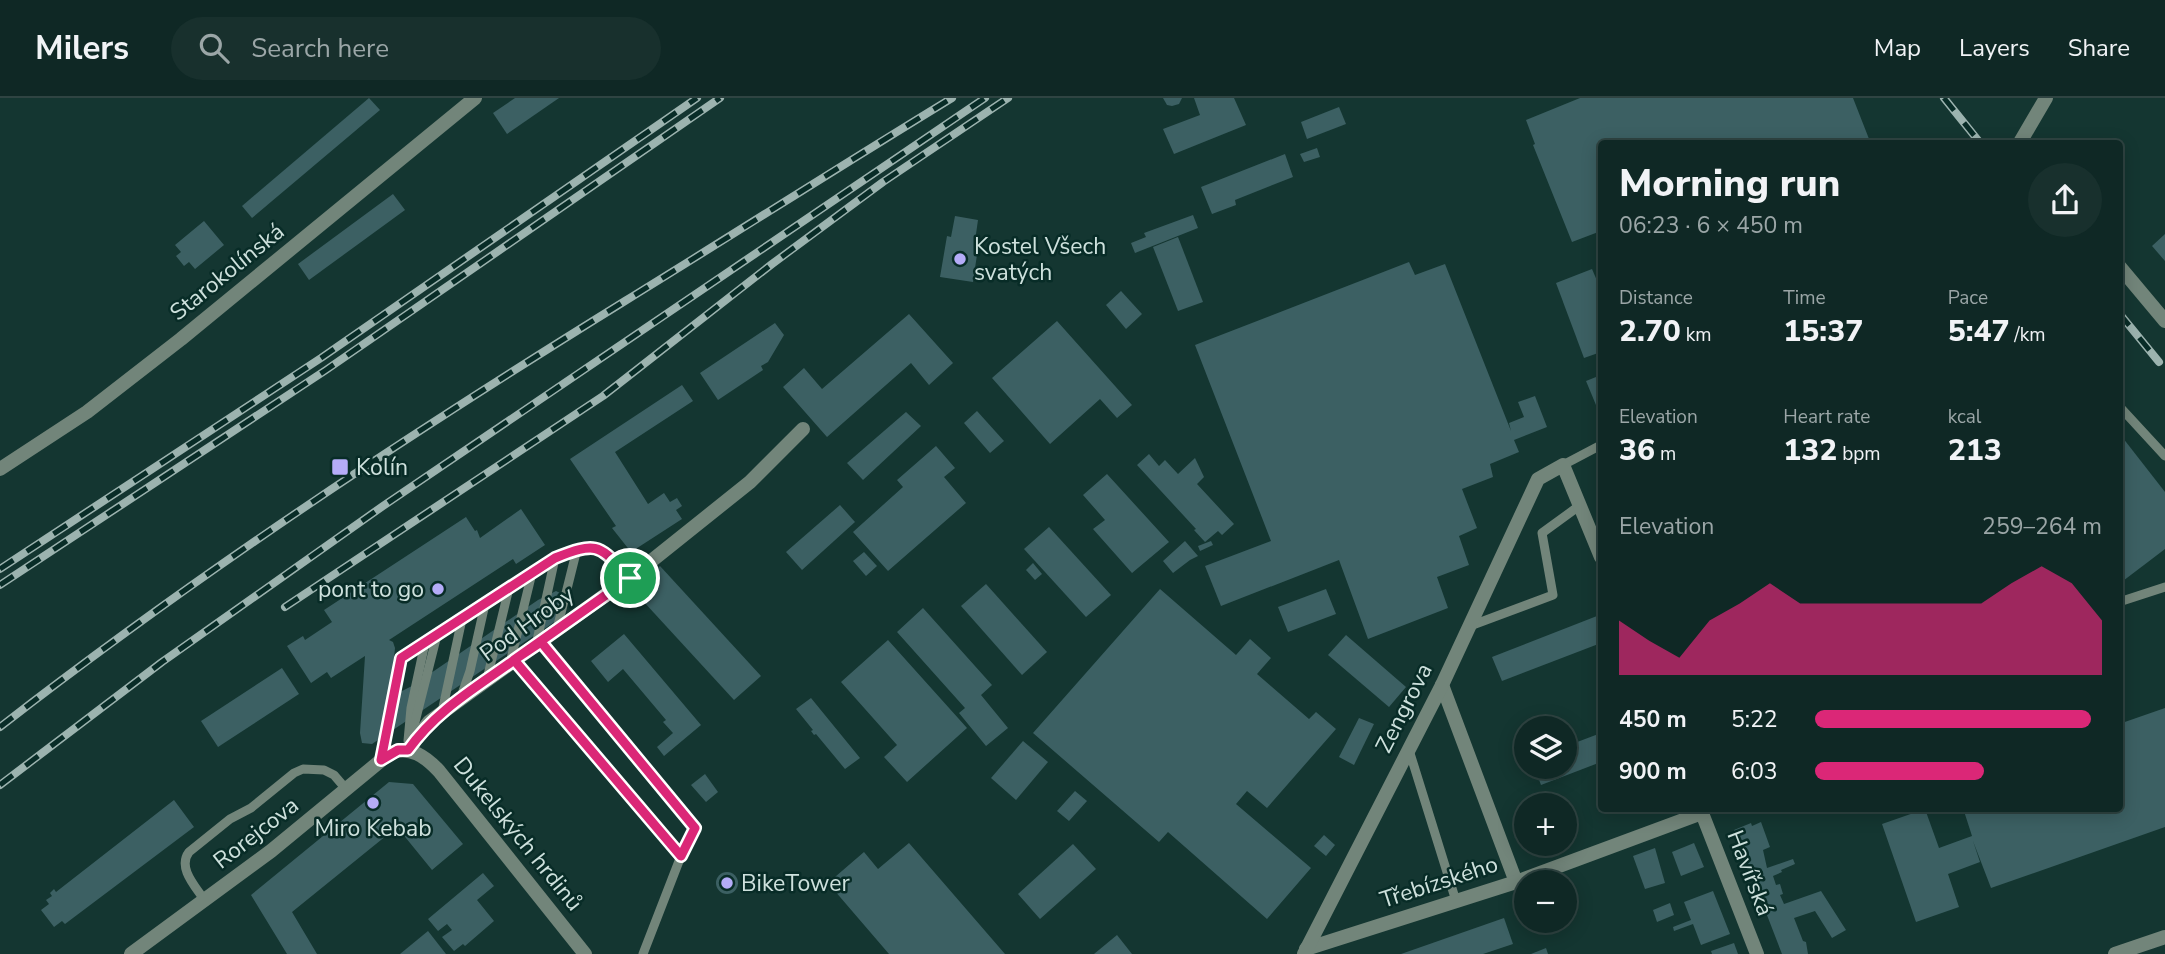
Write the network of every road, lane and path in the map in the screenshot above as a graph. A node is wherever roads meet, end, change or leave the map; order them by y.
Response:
1 (474, 98) edge
2 (2046, 98) edge
3 (2021, 140) edge
4 (2123, 271) edge
5 (2165, 321) edge
6 (2123, 410) edge
7 (803, 429) dead end
8 (1598, 447) edge
9 (2165, 456) edge
10 (1563, 465) junction
11 (0, 469) edge
12 (1579, 506) junction
13 (577, 549) junction
14 (1598, 550) edge
15 (555, 558) junction
16 (532, 573) junction
17 (630, 578) junction
18 (2165, 587) edge
19 (509, 588) junction
20 (2123, 601) edge
21 (485, 604) junction
22 (462, 619) junction
23 (1468, 626) junction
24 (557, 630) junction
25 (437, 635) junction
26 (425, 643) junction
27 (538, 643) junction
28 (512, 662) junction
29 (487, 680) junction
30 (1442, 685) junction
31 (460, 699) junction
32 (442, 712) junction
33 (1409, 749) junction
34 (408, 750) junction
35 (381, 760) junction
36 (346, 789) junction
37 (1698, 812) edge
38 (1701, 812) edge
39 (681, 856) junction
40 (1547, 870) edge
41 (1514, 877) edge
42 (1514, 883) edge
43 (205, 901) junction
44 (1456, 901) junction
45 (2165, 937) edge
46 (1305, 951) edge
47 (131, 954) edge
48 (585, 954) edge
49 (643, 954) edge
50 (1757, 954) edge
51 (2115, 954) edge

1 - 11 street, Starokolínská
2 - 3 street
4 - 5 street
6 - 9 lane
7 - 17 street, Pod Hroby
8 - 10 lane
10 - 12 street
10 - 23 street, Zengrova
12 - 14 street
12 - 23 lane
13 - 15 lane
13 - 17 lane
13 - 24 lane
15 - 16 lane
15 - 27 lane
16 - 19 lane
16 - 28 lane
17 - 24 street, Pod Hroby
18 - 20 lane
19 - 21 lane
19 - 29 lane
21 - 22 lane
21 - 31 lane
22 - 25 lane
22 - 32 lane
23 - 30 street, Zengrova
24 - 27 street, Pod Hroby
25 - 26 lane
25 - 34 lane
26 - 34 lane
26 - 35 lane
27 - 28 street, Pod Hroby
27 - 39 lane
28 - 29 street, Pod Hroby
28 - 39 lane
29 - 31 street, Pod Hroby
30 - 33 street, Zengrova
30 - 41 street
31 - 32 street, Pod Hroby
32 - 34 street, Pod Hroby
33 - 44 lane
33 - 46 street, Zengrova
34 - 35 street, Rorejcova
34 - 48 street, Dukelských hrdinů
35 - 36 street, Rorejcova
36 - 43 street, Rorejcova
36 - 43 lane
37 - 40 street, Třebízského
38 - 50 street, Havířská
39 - 49 lane
42 - 44 street, Třebízského
43 - 47 street, Rorejcova
44 - 46 street, Třebízského
45 - 51 street

